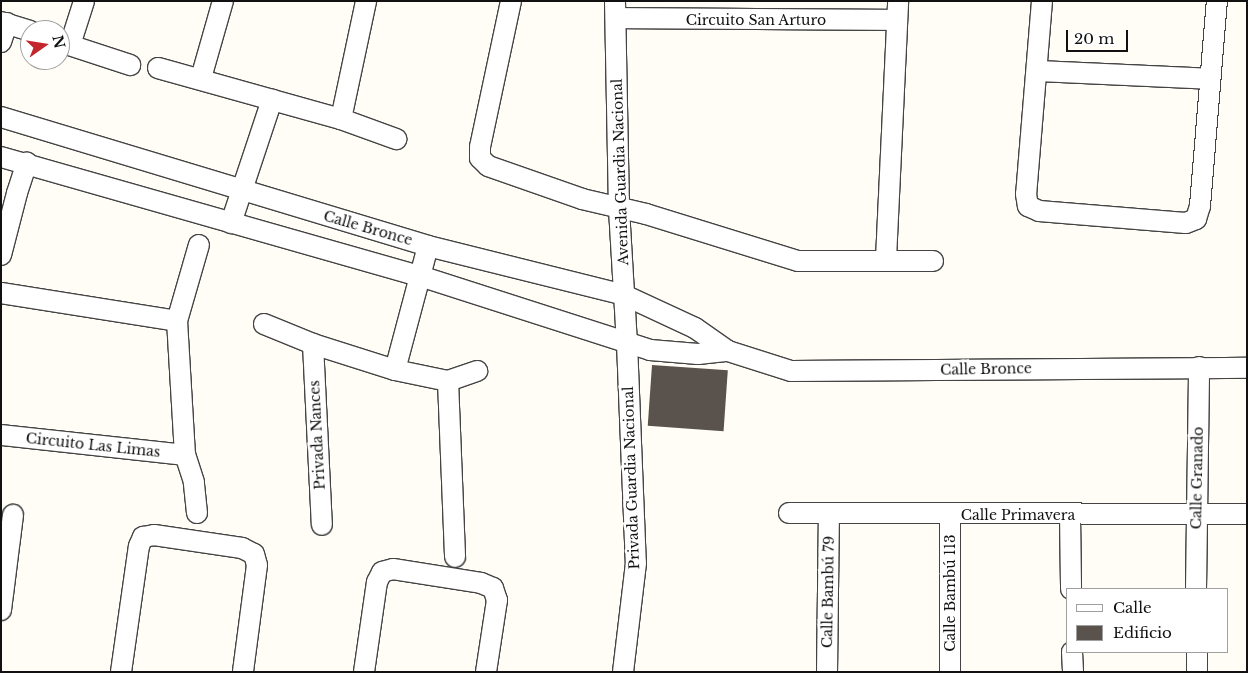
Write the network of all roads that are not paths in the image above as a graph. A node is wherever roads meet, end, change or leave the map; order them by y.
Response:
1 (84, 1) edge
2 (216, 1) edge
3 (223, 1) edge
4 (366, 1) edge
5 (511, 1) edge
6 (1042, 1) edge
7 (1217, 1) edge
8 (616, 10) edge
9 (897, 11) edge
10 (216, 28) junction
11 (3, 29) edge
12 (20, 30) edge
13 (70, 32) edge
14 (70, 45) edge
15 (130, 65) dead end
16 (158, 68) dead end
17 (1037, 71) junction
18 (201, 78) junction
19 (1210, 80) junction
20 (272, 100) junction
21 (1, 117) edge
22 (342, 119) junction
23 (396, 139) dead end
24 (1, 156) edge
25 (27, 163) junction
26 (240, 191) junction
27 (619, 208) junction
28 (231, 223) junction
29 (4, 234) edge
30 (199, 245) dead end
31 (428, 246) junction
32 (1, 255) edge
33 (886, 259) junction
34 (933, 260) dead end
35 (420, 276) junction
36 (1, 292) edge
37 (624, 295) junction
38 (177, 321) junction
39 (264, 324) dead end
40 (627, 343) junction
41 (313, 344) junction
42 (728, 351) junction
43 (1199, 367) junction
44 (1247, 368) edge
45 (395, 370) junction
46 (477, 372) dead end
47 (448, 381) junction
48 (1, 435) edge
49 (185, 455) junction
50 (196, 513) dead end
51 (789, 513) dead end
52 (829, 513) junction
53 (1070, 514) junction
54 (1197, 514) junction
55 (1247, 514) edge
56 (13, 515) dead end
57 (950, 515) junction
58 (322, 525) dead end
59 (455, 557) dead end
60 (4, 565) edge
61 (1071, 588) edge
62 (1196, 588) edge
63 (1, 610) edge
64 (1072, 653) edge
65 (1197, 653) edge
66 (121, 672) edge
67 (243, 672) edge
68 (364, 672) edge
69 (486, 672) edge
70 (623, 672) edge
71 (827, 672) edge
72 (950, 672) edge
73 (1072, 672) edge
74 (1197, 672) edge

1 - 13 street
2 - 10 street
3 - 10 street
4 - 22 street
5 - 27 street
6 - 17 street
7 - 19 street
8 - 9 street, Circuito San Arturo
8 - 27 street, Avenida Guardia Nacional
9 - 33 street, Circuito San Arturo
10 - 18 street
11 - 12 street
14 - 15 street
16 - 18 street
17 - 19 street
17 - 19 street
18 - 20 street
20 - 22 street
20 - 26 street
21 - 26 street, Calle Bronce
22 - 23 street
24 - 25 street, Calle Bronce
25 - 28 street, Calle Bronce
25 - 29 street
26 - 28 street
26 - 31 street, Calle Bronce
27 - 33 street
27 - 37 street, Avenida Guardia Nacional
28 - 35 street, Calle Bronce
29 - 32 street
30 - 38 street
31 - 35 street
31 - 37 street, Calle Bronce
33 - 34 street
35 - 40 street, Calle Bronce
35 - 45 street
36 - 38 street
37 - 40 street, Avenida Guardia Nacional
37 - 42 street, Calle Bronce
38 - 49 street
39 - 41 street
40 - 42 street, Calle Bronce
40 - 70 street, Privada Guardia Nacional
41 - 45 street
41 - 58 street, Privada Nances
42 - 43 street, Calle Bronce
43 - 44 street, Calle Bronce
43 - 54 street, Calle Granado
45 - 47 street
46 - 47 street
47 - 59 street
48 - 49 street, Circuito Las Limas
49 - 50 street
51 - 52 street, Calle Primavera
52 - 57 street, Calle Primavera
52 - 71 street, Calle Bambú 79
53 - 54 street, Calle Primavera
53 - 57 street, Calle Primavera
53 - 61 street
54 - 55 street, Calle Primavera
54 - 62 street, Calle Granado
56 - 60 street
57 - 72 street, Calle Bambú 113
60 - 63 street
64 - 73 street
65 - 74 street
66 - 67 street
68 - 69 street

